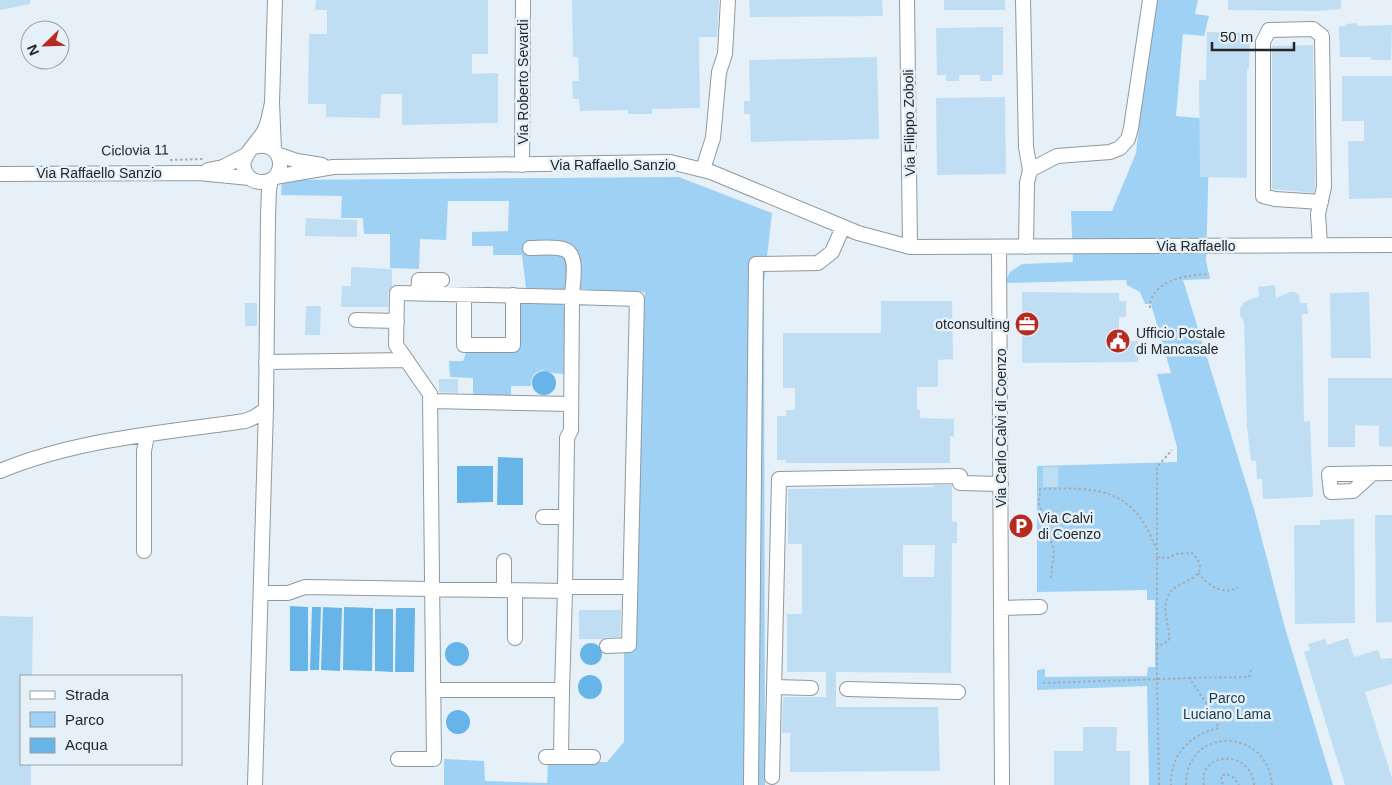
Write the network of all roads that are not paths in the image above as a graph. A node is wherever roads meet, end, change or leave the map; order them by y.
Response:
1 (275, 0) edge
2 (523, 0) edge
3 (728, 0) edge
4 (907, 0) edge
5 (1023, 0) edge
6 (1150, 0) edge
7 (272, 103) junction
8 (250, 151) junction
9 (276, 152) junction
10 (522, 165) junction
11 (332, 167) junction
12 (703, 169) junction
13 (1030, 170) junction
14 (198, 173) junction
15 (0, 174) edge
16 (273, 178) junction
17 (252, 179) junction
18 (1321, 202) junction
19 (268, 216) junction
20 (843, 227) junction
21 (1320, 245) junction
22 (1392, 245) edge
23 (910, 247) junction
24 (999, 247) junction
25 (1026, 247) junction
26 (530, 248) dead end
27 (442, 280) dead end
28 (418, 293) junction
29 (464, 295) junction
30 (513, 295) junction
31 (572, 297) junction
32 (356, 320) dead end
33 (397, 321) junction
34 (407, 360) junction
35 (266, 362) junction
36 (431, 401) junction
37 (571, 404) junction
38 (266, 408) junction
39 (148, 436) junction
40 (0, 471) edge
41 (1373, 473) dead end
42 (1392, 473) edge
43 (1001, 484) junction
44 (543, 517) dead end
45 (566, 517) junction
46 (144, 551) dead end
47 (504, 561) dead end
48 (630, 586) junction
49 (433, 589) junction
50 (565, 589) junction
51 (509, 590) junction
52 (261, 593) junction
53 (1040, 607) dead end
54 (1001, 608) junction
55 (515, 638) dead end
56 (607, 646) dead end
57 (774, 687) junction
58 (811, 688) dead end
59 (847, 689) dead end
60 (434, 690) junction
61 (562, 690) junction
62 (958, 692) dead end
63 (546, 757) dead end
64 (561, 757) junction
65 (593, 758) dead end
66 (398, 759) dead end
67 (772, 777) dead end
68 (255, 785) edge
69 (751, 785) edge
70 (1002, 785) edge

1 - 7 street
2 - 10 street, Via Roberto Sevardi
3 - 12 street
4 - 23 street, Via Filippo Zoboli
5 - 13 street
6 - 13 street
7 - 8 street
7 - 9 street
8 - 9 street, Via Raffaello Sanzio
8 - 14 street, Via Raffaello Sanzio
8 - 17 street
9 - 11 street, Via Raffaello Sanzio
9 - 16 street
10 - 11 street, Via Raffaello Sanzio
10 - 12 street, Via Raffaello Sanzio
11 - 16 street, Via Raffaello Sanzio
12 - 20 street, Via Raffaello Sanzio
13 - 25 street
14 - 15 street, Via Raffaello Sanzio
14 - 17 street, Via Raffaello Sanzio
16 - 17 street, Via Raffaello Sanzio
16 - 19 street
17 - 19 street
18 - 18 street
18 - 21 street
19 - 35 street
20 - 23 street, Via Raffaello Sanzio
20 - 69 street
21 - 22 street, Via Raffaello
21 - 25 street, Via Raffaello
23 - 24 street, Via Raffaello Sanzio
24 - 25 street, Via Raffaello
24 - 43 street, Via Carlo Calvi di Coenzo
26 - 31 street
27 - 28 street
28 - 29 street
28 - 33 street
29 - 30 street
29 - 30 street
30 - 31 street
31 - 37 street
31 - 48 street
32 - 33 street
33 - 34 street
34 - 35 street
34 - 36 street
35 - 38 street
36 - 37 street
36 - 49 street
37 - 45 street
38 - 39 street
38 - 52 street
39 - 40 street
39 - 46 street
41 - 42 street
43 - 54 street, Via Carlo Calvi di Coenzo
43 - 57 street
44 - 45 street
45 - 50 street
47 - 51 street
48 - 50 street
48 - 56 street
49 - 51 street
49 - 52 street
49 - 60 street
50 - 51 street
50 - 61 street
51 - 55 street
52 - 68 street
53 - 54 street
54 - 70 street, Via Carlo Calvi di Coenzo
57 - 58 street
57 - 67 street
59 - 62 street
60 - 61 street
60 - 66 street
61 - 64 street
63 - 64 street
64 - 65 street

